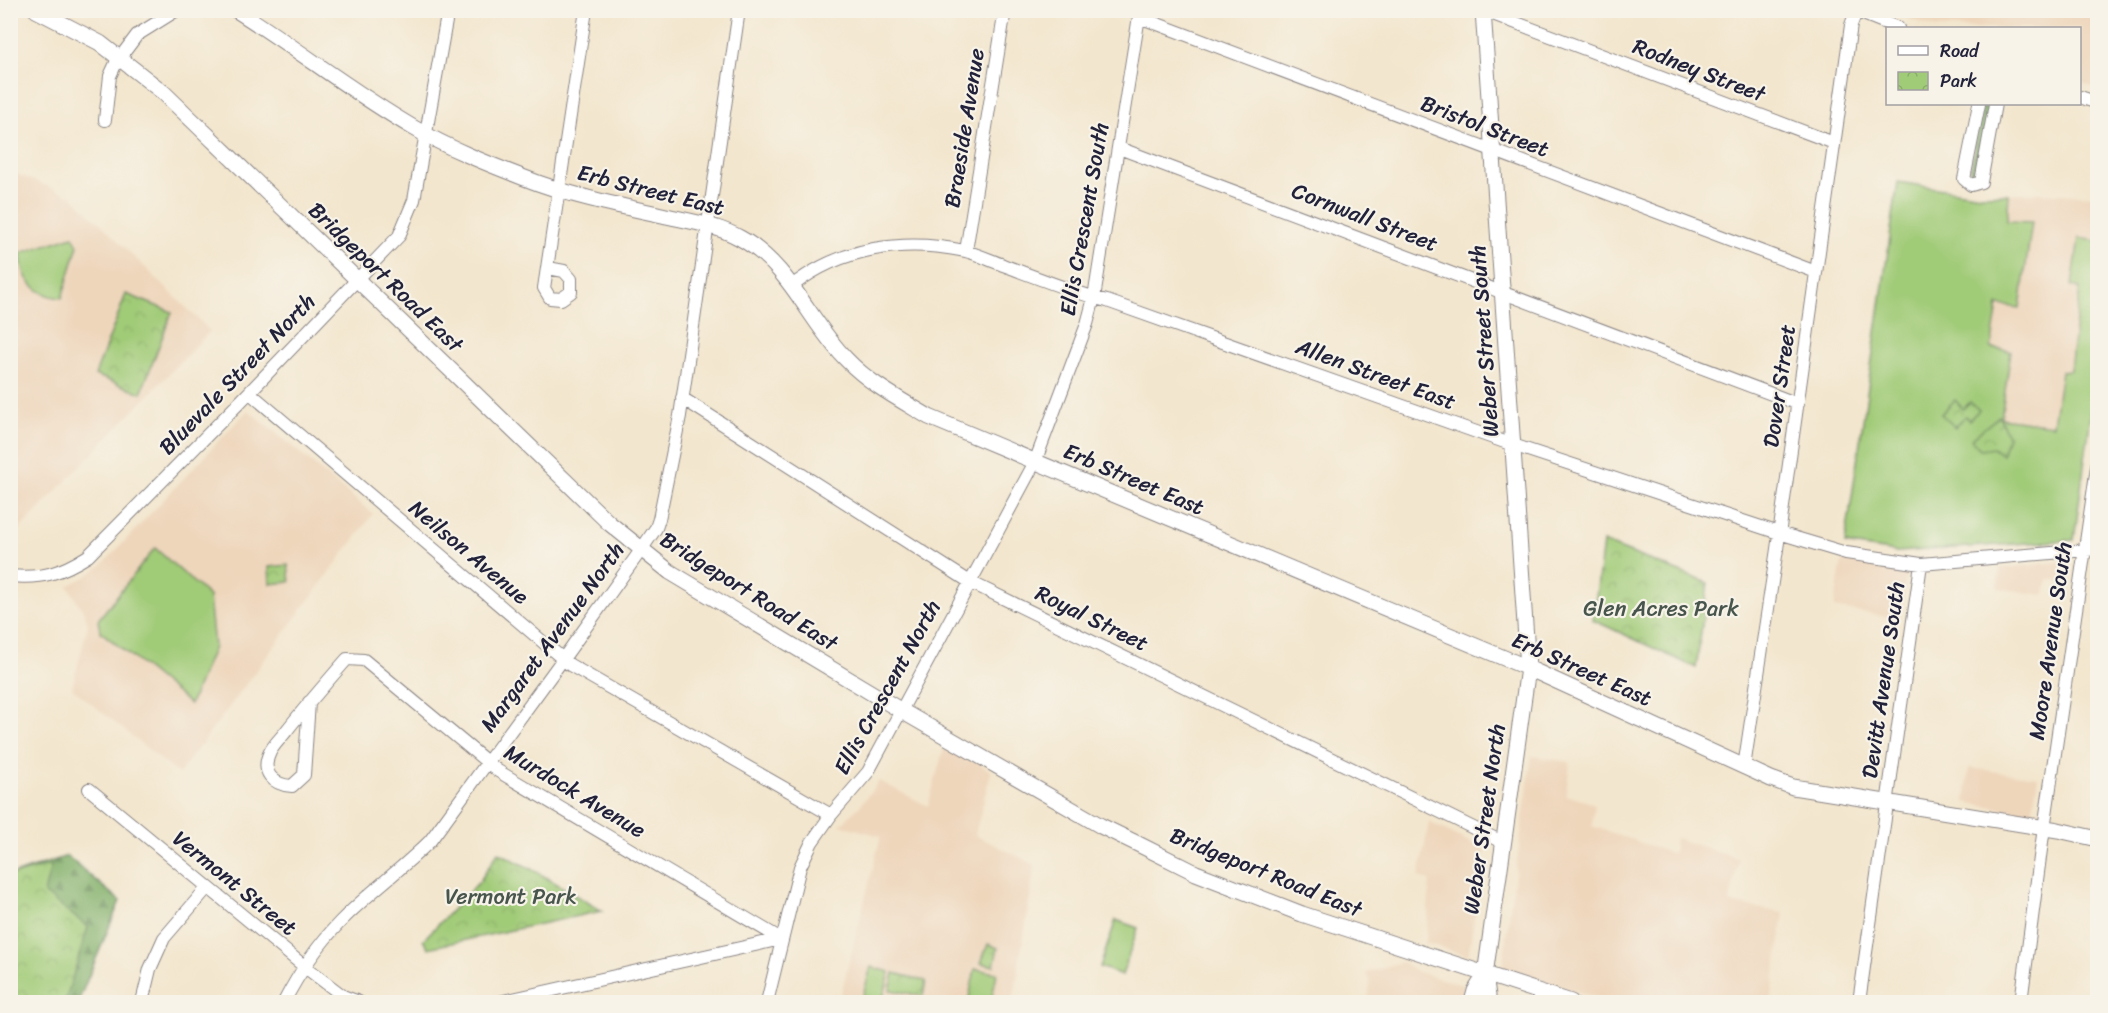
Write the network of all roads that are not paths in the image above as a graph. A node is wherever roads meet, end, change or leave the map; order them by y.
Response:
1 (36, 10) edge
2 (177, 10) edge
3 (236, 10) edge
4 (448, 10) edge
5 (586, 10) edge
6 (739, 10) edge
7 (1005, 10) edge
8 (1483, 11) edge
9 (1854, 11) edge
10 (1140, 14) edge
11 (1895, 27) edge
12 (120, 57) junction
13 (2081, 97) edge
14 (2097, 103) edge
15 (1979, 105) edge
16 (1995, 105) edge
17 (105, 120) dead end
18 (426, 135) junction
19 (1834, 143) junction
20 (1119, 148) junction
21 (1493, 152) junction
22 (558, 189) junction
23 (708, 226) junction
24 (966, 251) junction
25 (548, 268) dead end
26 (1816, 273) junction
27 (357, 280) junction
28 (792, 286) junction
29 (1503, 292) junction
30 (1095, 298) junction
31 (250, 393) junction
32 (682, 398) junction
33 (1798, 404) junction
34 (1513, 445) junction
35 (2097, 460) edge
36 (1035, 462) junction
37 (1779, 533) junction
38 (2091, 549) edge
39 (641, 550) junction
40 (1921, 564) junction
41 (10, 576) edge
42 (970, 582) junction
43 (563, 659) junction
44 (1528, 668) junction
45 (309, 702) junction
46 (900, 710) junction
47 (487, 762) junction
48 (1744, 767) junction
49 (89, 789) dead end
50 (1888, 803) junction
51 (831, 815) junction
52 (2044, 828) junction
53 (2097, 839) edge
54 (1502, 842) junction
55 (207, 888) junction
56 (781, 939) junction
57 (305, 967) junction
58 (1485, 975) junction
59 (142, 1002) edge
60 (284, 1002) edge
61 (359, 1002) edge
62 (499, 1002) edge
63 (767, 1002) edge
64 (1472, 1002) edge
65 (1487, 1002) edge
66 (1571, 1002) edge
67 (1859, 1002) edge
68 (2021, 1002) edge

1 - 12 main road, Bridgeport Road East
2 - 12 street
3 - 18 main road, Erb Street East
4 - 18 street, Bluevale Street North
5 - 22 street
6 - 23 street, Margaret Avenue North
7 - 24 street, Braeside Avenue
8 - 19 street, Rodney Street
8 - 21 main road, Weber Street South
9 - 11 street
9 - 19 street, Dover Street
10 - 20 street, Ellis Crescent South
10 - 21 street, Bristol Street
12 - 17 street
12 - 27 main road, Bridgeport Road East
13 - 14 street
15 - 16 street
18 - 22 main road, Erb Street East
18 - 27 street, Bluevale Street North
19 - 26 street, Dover Street
20 - 29 street, Cornwall Street
20 - 30 street, Ellis Crescent South
21 - 26 street, Bristol Street
21 - 29 main road, Weber Street South
22 - 23 main road, Erb Street East
22 - 25 street
23 - 28 main road, Erb Street East
23 - 32 street, Margaret Avenue North
24 - 28 street, Allen Street East
24 - 30 street, Allen Street East
26 - 33 street, Dover Street
27 - 31 street, Bluevale Street North
27 - 39 main road, Bridgeport Road East
28 - 36 main road, Erb Street East
29 - 33 street, Cornwall Street
29 - 34 main road, Weber Street South
30 - 34 street, Allen Street East
30 - 36 street, Ellis Crescent South
31 - 41 street, Bluevale Street North
31 - 43 street, Neilson Avenue
32 - 39 street, Margaret Avenue North
32 - 42 street, Royal Street
33 - 37 street, Dover Street
34 - 37 street, Allen Street East
34 - 44 main road, Weber Street South
35 - 38 street, Moore Avenue South
36 - 42 street, Ellis Crescent North
36 - 44 main road, Erb Street East
37 - 40 street, Allen Street East
37 - 48 street, Dover Street
38 - 40 street, Allen Street East
38 - 52 street, Moore Avenue South
39 - 43 street, Margaret Avenue North
39 - 46 main road, Bridgeport Road East
40 - 50 street, Devitt Avenue South
42 - 46 street, Ellis Crescent North
42 - 54 street, Royal Street
43 - 47 street, Margaret Avenue North
43 - 51 street, Neilson Avenue
44 - 48 main road, Erb Street East
44 - 54 main road, Weber Street North
45 - 45 street, Murdock Avenue
45 - 47 street, Murdock Avenue
46 - 51 street, Ellis Crescent North
46 - 58 main road, Bridgeport Road East
47 - 56 street, Murdock Avenue
47 - 57 street, Margaret Avenue North
48 - 50 main road, Erb Street East
49 - 55 street, Vermont Street
50 - 52 main road, Erb Street East
50 - 67 street, Devitt Avenue South
51 - 56 street, Ellis Crescent North
52 - 53 main road, Erb Street East
52 - 68 street, Moore Avenue South
54 - 58 main road, Weber Street North
55 - 57 street, Vermont Street
55 - 59 street
56 - 62 street
56 - 63 street, Ellis Crescent North
57 - 60 street, Margaret Avenue North
57 - 61 street, Vermont Street
58 - 64 main road, Weber Street North
58 - 65 main road, Weber Street North
58 - 66 main road, Bridgeport Road East

